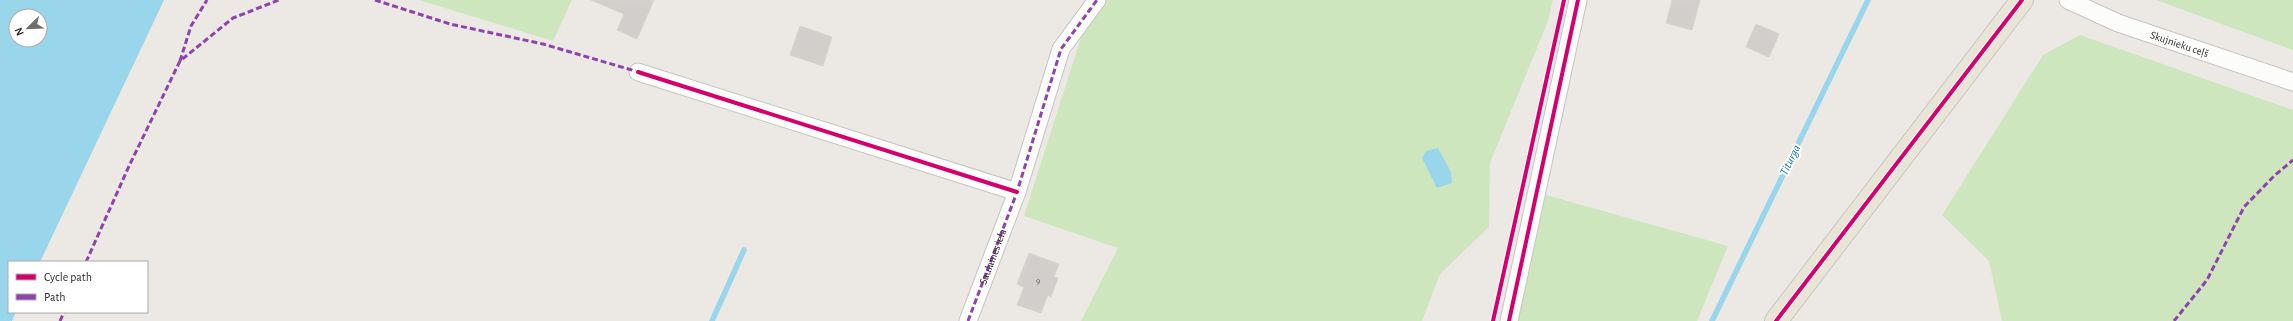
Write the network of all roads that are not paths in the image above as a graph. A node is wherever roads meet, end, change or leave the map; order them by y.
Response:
1 (1097, 0) edge
2 (1578, 0) edge
3 (2022, 0) edge
4 (2068, 0) edge
5 (638, 72) dead end
6 (2293, 82) edge
7 (1017, 192) junction
8 (968, 321) edge
9 (1509, 321) edge
10 (1776, 321) edge

1 - 7 street, Saulaines iela
2 - 9 street
3 - 10 main road
4 - 6 street, Skujnieku ceļš
5 - 7 street
7 - 8 street, Saulaines iela

